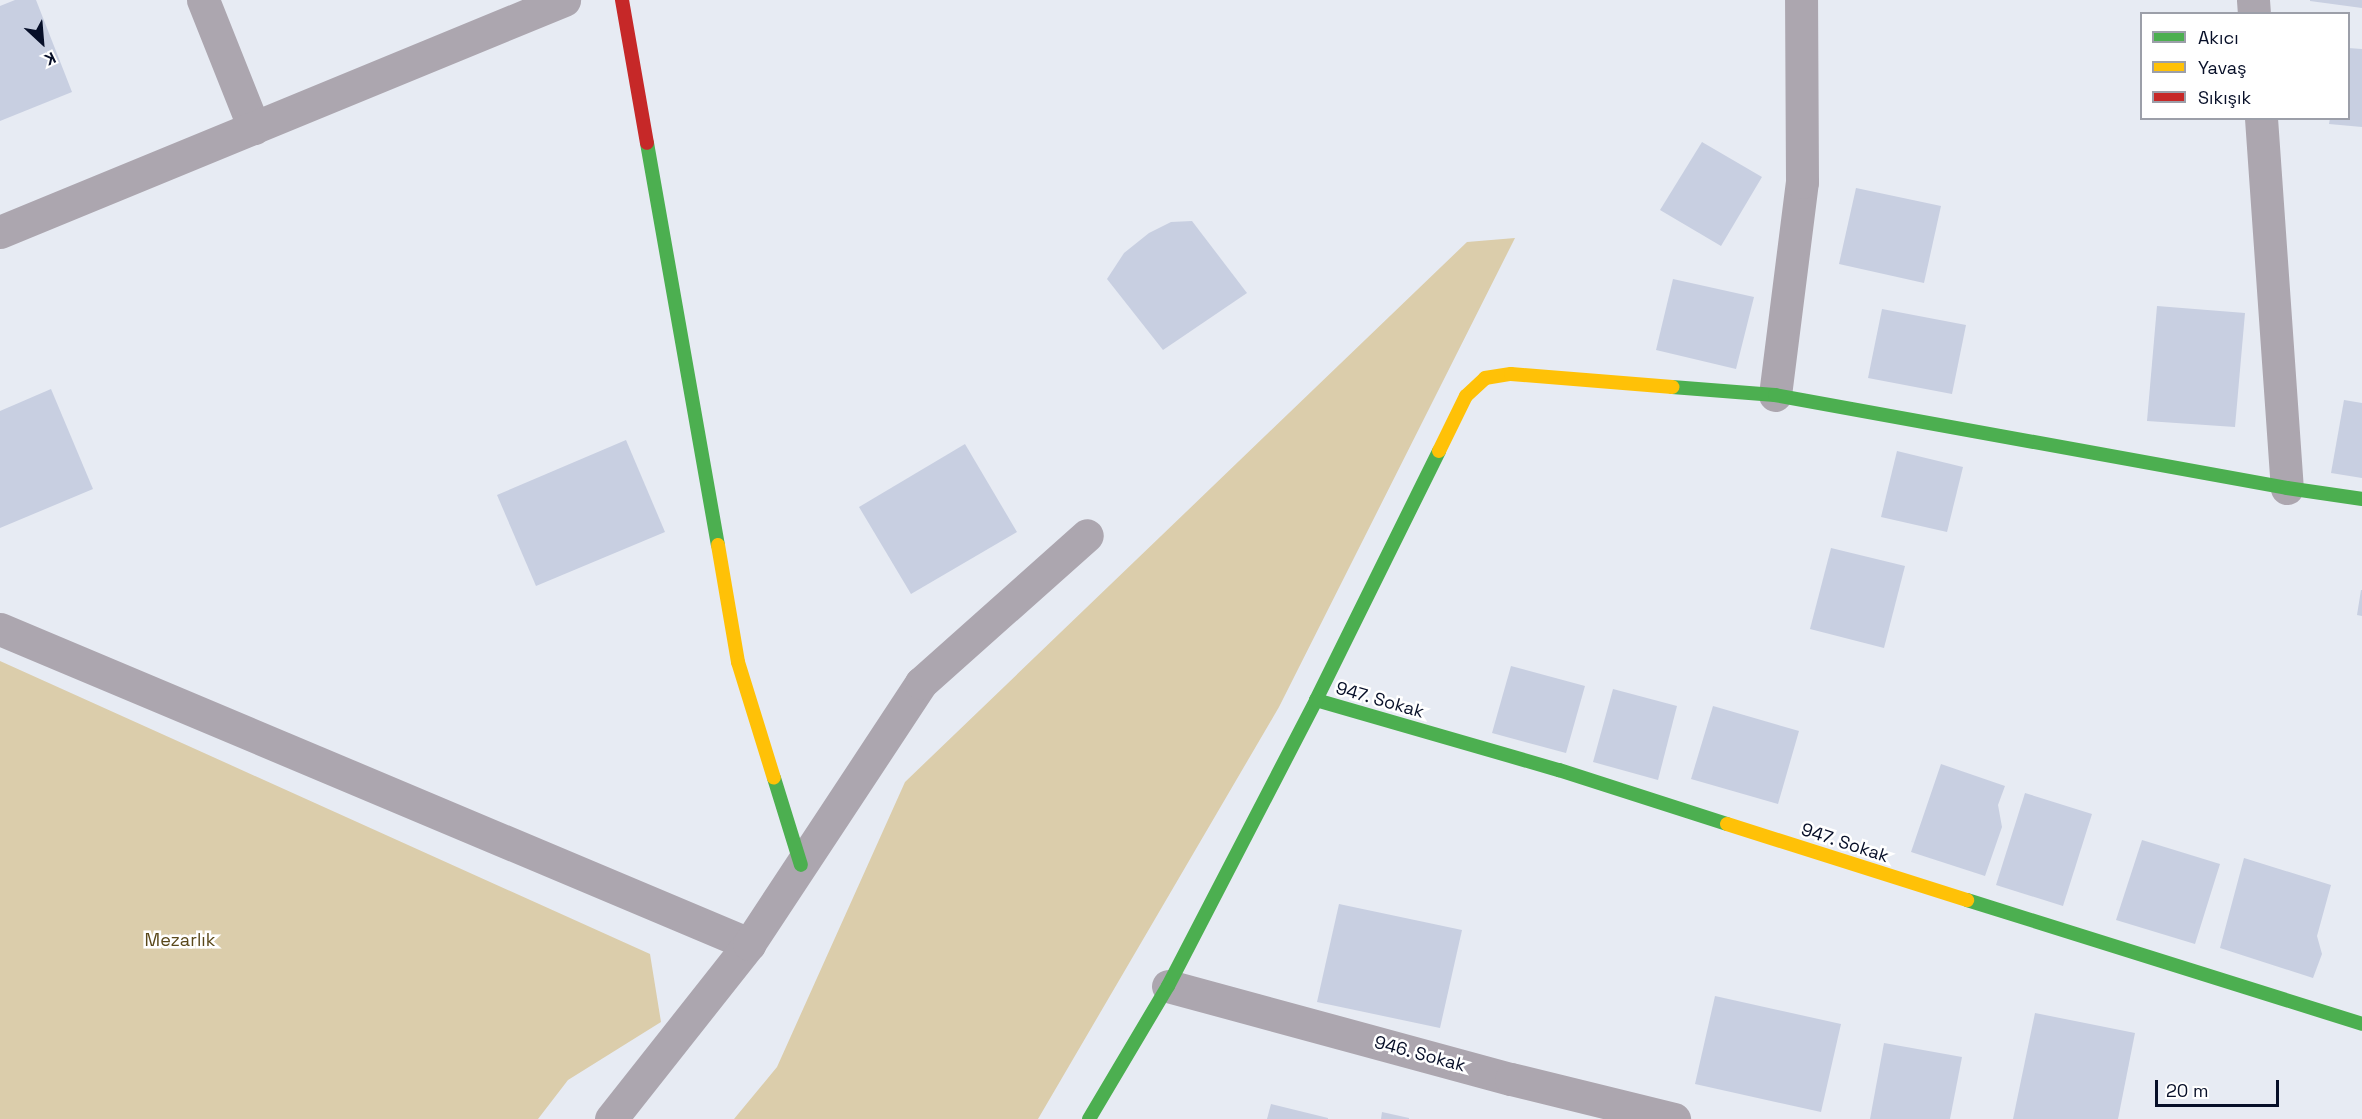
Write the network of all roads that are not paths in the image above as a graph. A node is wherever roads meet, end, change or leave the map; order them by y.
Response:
1 (203, 0) edge
2 (564, 0) edge
3 (622, 0) edge
4 (1802, 0) edge
5 (2261, 120) edge
6 (254, 128) junction
7 (0, 232) edge
8 (1775, 395) junction
9 (2287, 488) junction
10 (2362, 498) edge
11 (1087, 535) dead end
12 (0, 629) edge
13 (1316, 700) junction
14 (801, 864) junction
15 (749, 944) junction
16 (1168, 986) junction
17 (2362, 1024) edge
18 (610, 1119) edge
19 (1089, 1119) edge
20 (1674, 1119) edge

1 - 6 street
2 - 6 street
3 - 14 street
4 - 8 street
5 - 9 street
6 - 7 street
8 - 9 street
8 - 13 street
9 - 10 street
11 - 14 street
12 - 15 street
13 - 16 street
13 - 17 street, 947. Sokak
14 - 15 street
15 - 18 street
16 - 19 street
16 - 20 street, 946. Sokak

